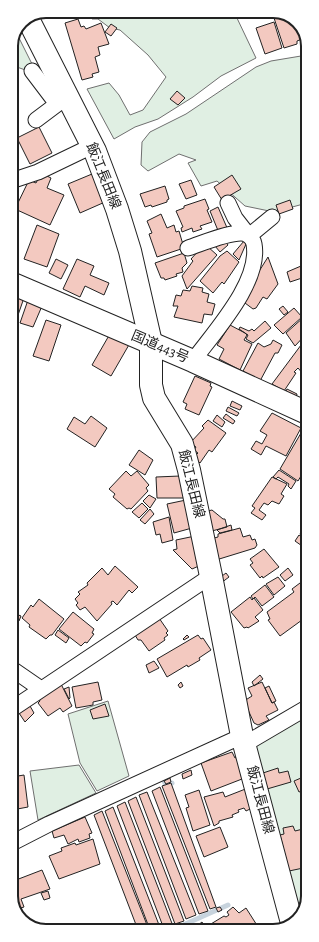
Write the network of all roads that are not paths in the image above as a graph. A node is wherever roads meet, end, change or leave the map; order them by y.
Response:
1 (30, 24) edge
2 (32, 71) dead end
3 (62, 100) junction
4 (36, 120) dead end
5 (92, 146) junction
6 (18, 179) edge
7 (228, 203) dead end
8 (272, 217) dead end
9 (249, 236) junction
10 (188, 248) dead end
11 (18, 286) edge
12 (151, 343) junction
13 (193, 361) junction
14 (301, 410) edge
15 (211, 576) junction
16 (18, 673) edge
17 (41, 689) junction
18 (18, 704) edge
19 (301, 711) edge
20 (243, 740) junction
21 (18, 840) edge
22 (291, 917) edge

1 - 3 main road, 飯江長田線
2 - 3 street
3 - 4 street
3 - 5 main road, 飯江長田線
5 - 6 street
5 - 12 main road, 飯江長田線
7 - 9 street
8 - 9 street
9 - 10 street
9 - 13 street
11 - 12 main road, 国道443号
12 - 13 main road, 国道443号
12 - 15 main road, 飯江長田線
13 - 14 main road, 国道443号
15 - 17 street
15 - 20 main road, 飯江長田線
16 - 17 street
17 - 18 street
19 - 20 street
20 - 21 street
20 - 22 main road, 飯江長田線

